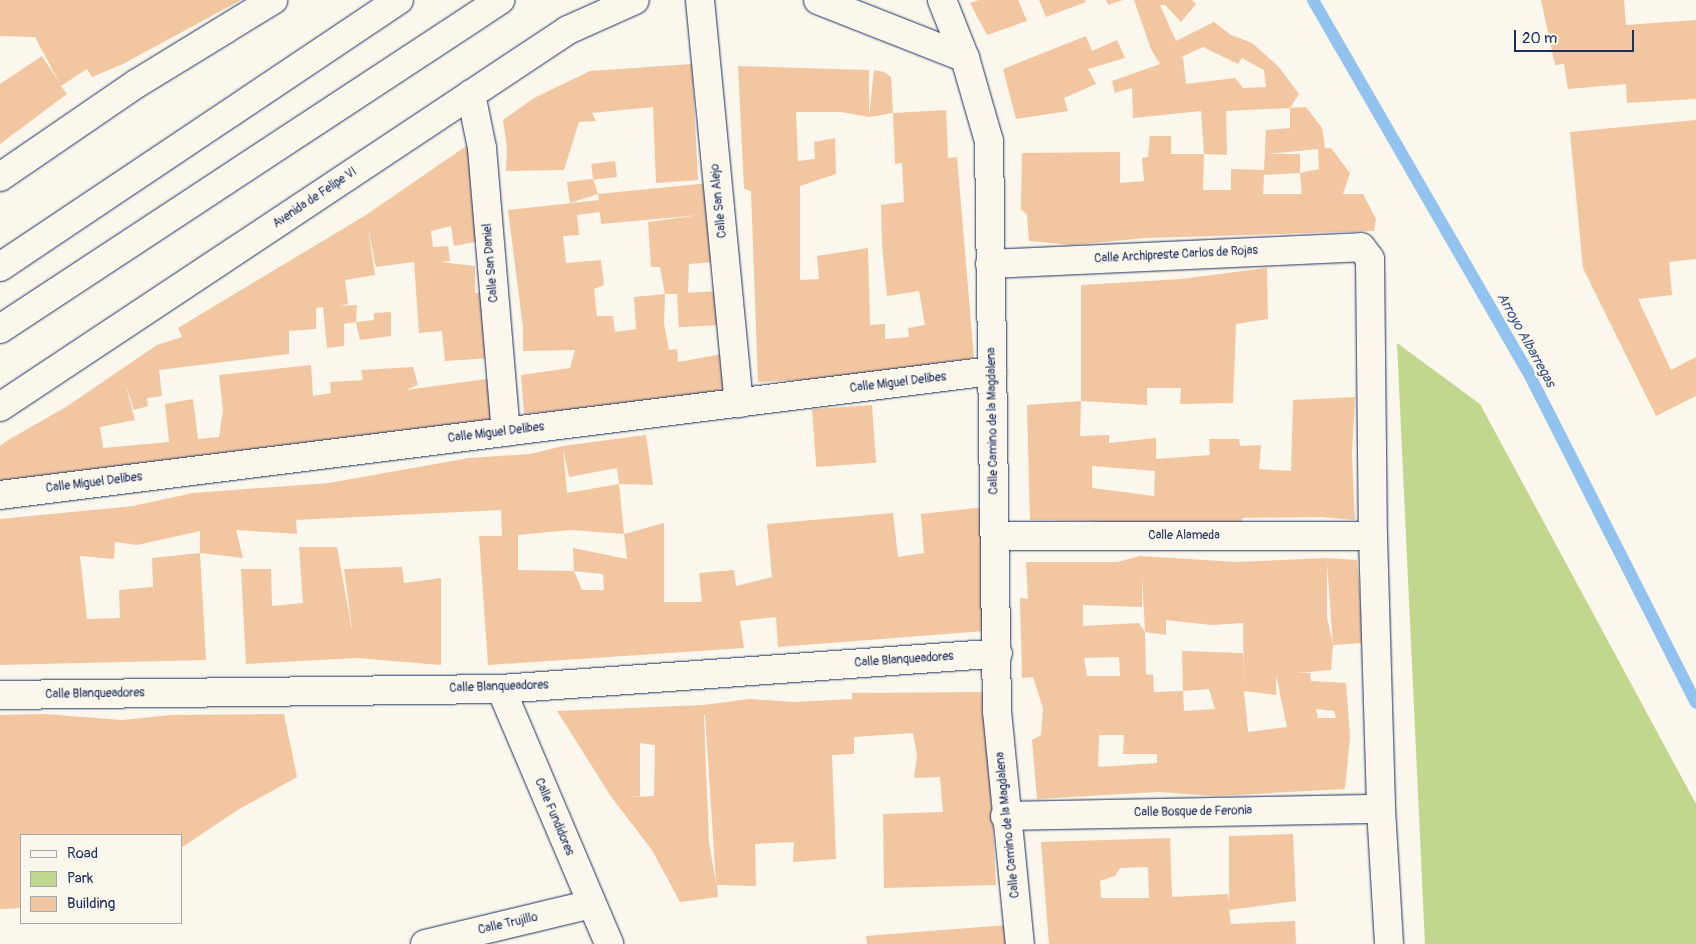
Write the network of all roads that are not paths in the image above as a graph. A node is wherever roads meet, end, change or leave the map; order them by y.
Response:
1 (273, 0) edge
2 (399, 0) edge
3 (500, 0) edge
4 (636, 0) edge
5 (700, 0) edge
6 (818, 0) edge
7 (942, 0) edge
8 (964, 58) junction
9 (471, 94) junction
10 (0, 178) edge
11 (990, 264) junction
12 (0, 268) edge
13 (0, 329) edge
14 (992, 371) junction
15 (739, 402) junction
16 (0, 407) edge
17 (506, 432) junction
18 (0, 495) edge
19 (995, 536) junction
20 (1373, 536) junction
21 (998, 653) junction
22 (501, 689) junction
23 (0, 695) edge
24 (1381, 809) junction
25 (1005, 816) junction
26 (591, 904) junction
27 (425, 944) edge
28 (610, 944) edge
29 (1020, 944) edge
30 (1389, 944) edge

1 - 10 main road
2 - 12 main road
3 - 13 main road
4 - 9 main road, Avenida de Felipe VI
5 - 15 main road, Calle San Alejo
6 - 8 main road
7 - 8 main road, Calle Camino de la Magdalena
8 - 11 main road, Calle Camino de la Magdalena
9 - 16 main road, Avenida de Felipe VI
9 - 17 main road, Calle San Daniel
11 - 14 main road, Calle Camino de la Magdalena
11 - 20 main road, Calle Archipreste Carlos de Rojas
14 - 15 main road, Calle Miguel Delibes
14 - 19 main road, Calle Camino de la Magdalena
15 - 17 main road, Calle Miguel Delibes
17 - 18 main road, Calle Miguel Delibes
19 - 20 main road, Calle Alameda
19 - 21 main road, Calle Camino de la Magdalena
20 - 24 main road
21 - 22 main road, Calle Blanqueadores
21 - 25 main road, Calle Camino de la Magdalena
22 - 23 main road, Calle Blanqueadores
22 - 26 main road, Calle Fundidores
24 - 25 main road, Calle Bosque de Feronia
24 - 30 main road
25 - 29 main road, Calle Camino de la Magdalena
26 - 27 main road, Calle Trujillo
26 - 28 main road, Calle Fundidores

